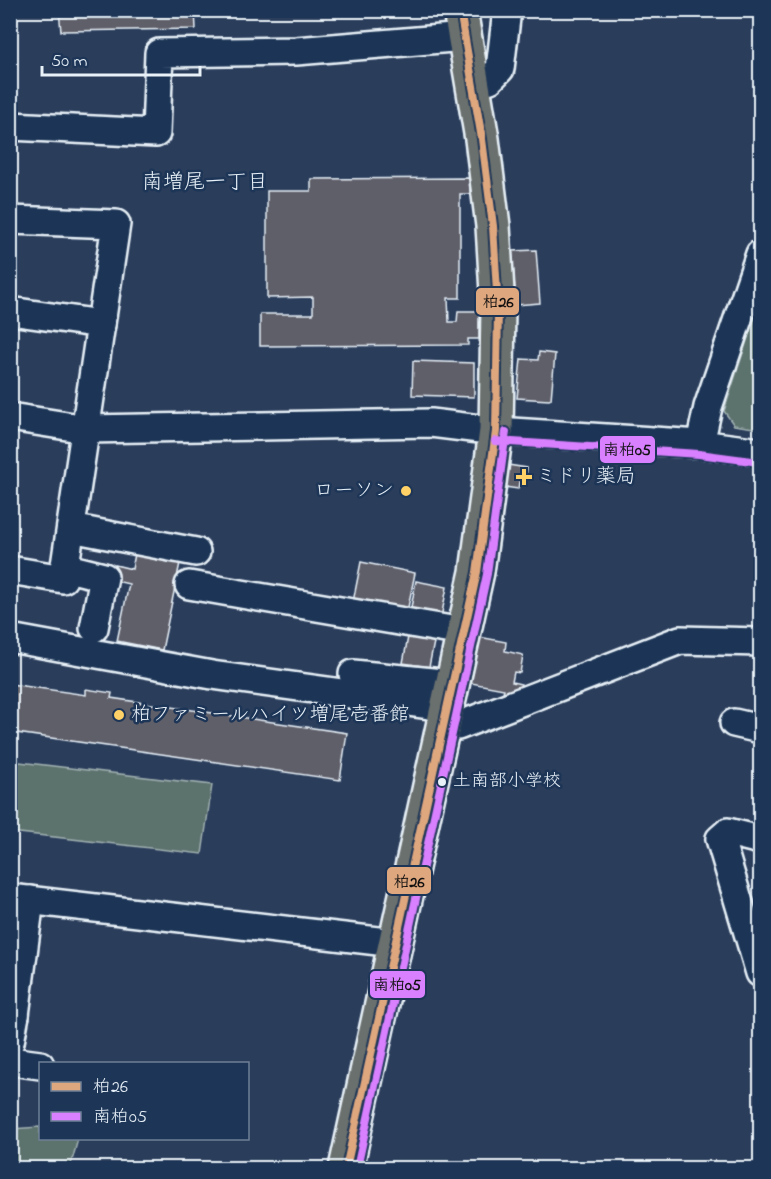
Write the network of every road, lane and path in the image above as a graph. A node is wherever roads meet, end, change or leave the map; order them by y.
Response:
1 (507, 10) edge
2 (463, 24) edge
3 (473, 85) junction
4 (10, 126) edge
5 (10, 220) edge
6 (760, 254) edge
7 (10, 311) edge
8 (101, 324) junction
9 (10, 417) edge
10 (86, 429) junction
11 (496, 431) junction
12 (700, 444) junction
13 (760, 452) edge
14 (70, 528) junction
15 (196, 552) dead end
16 (64, 567) junction
17 (10, 570) edge
18 (189, 585) dead end
19 (94, 628) dead end
20 (463, 632) junction
21 (10, 638) edge
22 (760, 642) edge
23 (353, 674) dead end
24 (447, 706) junction
25 (734, 723) dead end
26 (760, 729) edge
27 (760, 840) edge
28 (20, 899) edge
29 (752, 917) edge
30 (395, 943) junction
31 (760, 973) edge
32 (13, 1015) edge
33 (10, 1042) edge
34 (10, 1061) edge
35 (39, 1065) edge
36 (346, 1168) edge

1 - 3 street
2 - 3 main road
2 - 4 street
3 - 11 main road
5 - 8 street
6 - 12 street
7 - 8 street
8 - 10 street
9 - 10 street
10 - 11 street
10 - 14 street
11 - 12 street
11 - 20 main road
12 - 13 street
14 - 15 street
14 - 16 street
16 - 17 street
16 - 19 street
18 - 20 street
20 - 24 main road
21 - 24 street
22 - 24 street
23 - 24 street
24 - 30 main road
25 - 26 street
27 - 29 street
28 - 30 street
28 - 32 street
29 - 31 street
30 - 36 main road
32 - 33 street
34 - 35 street

